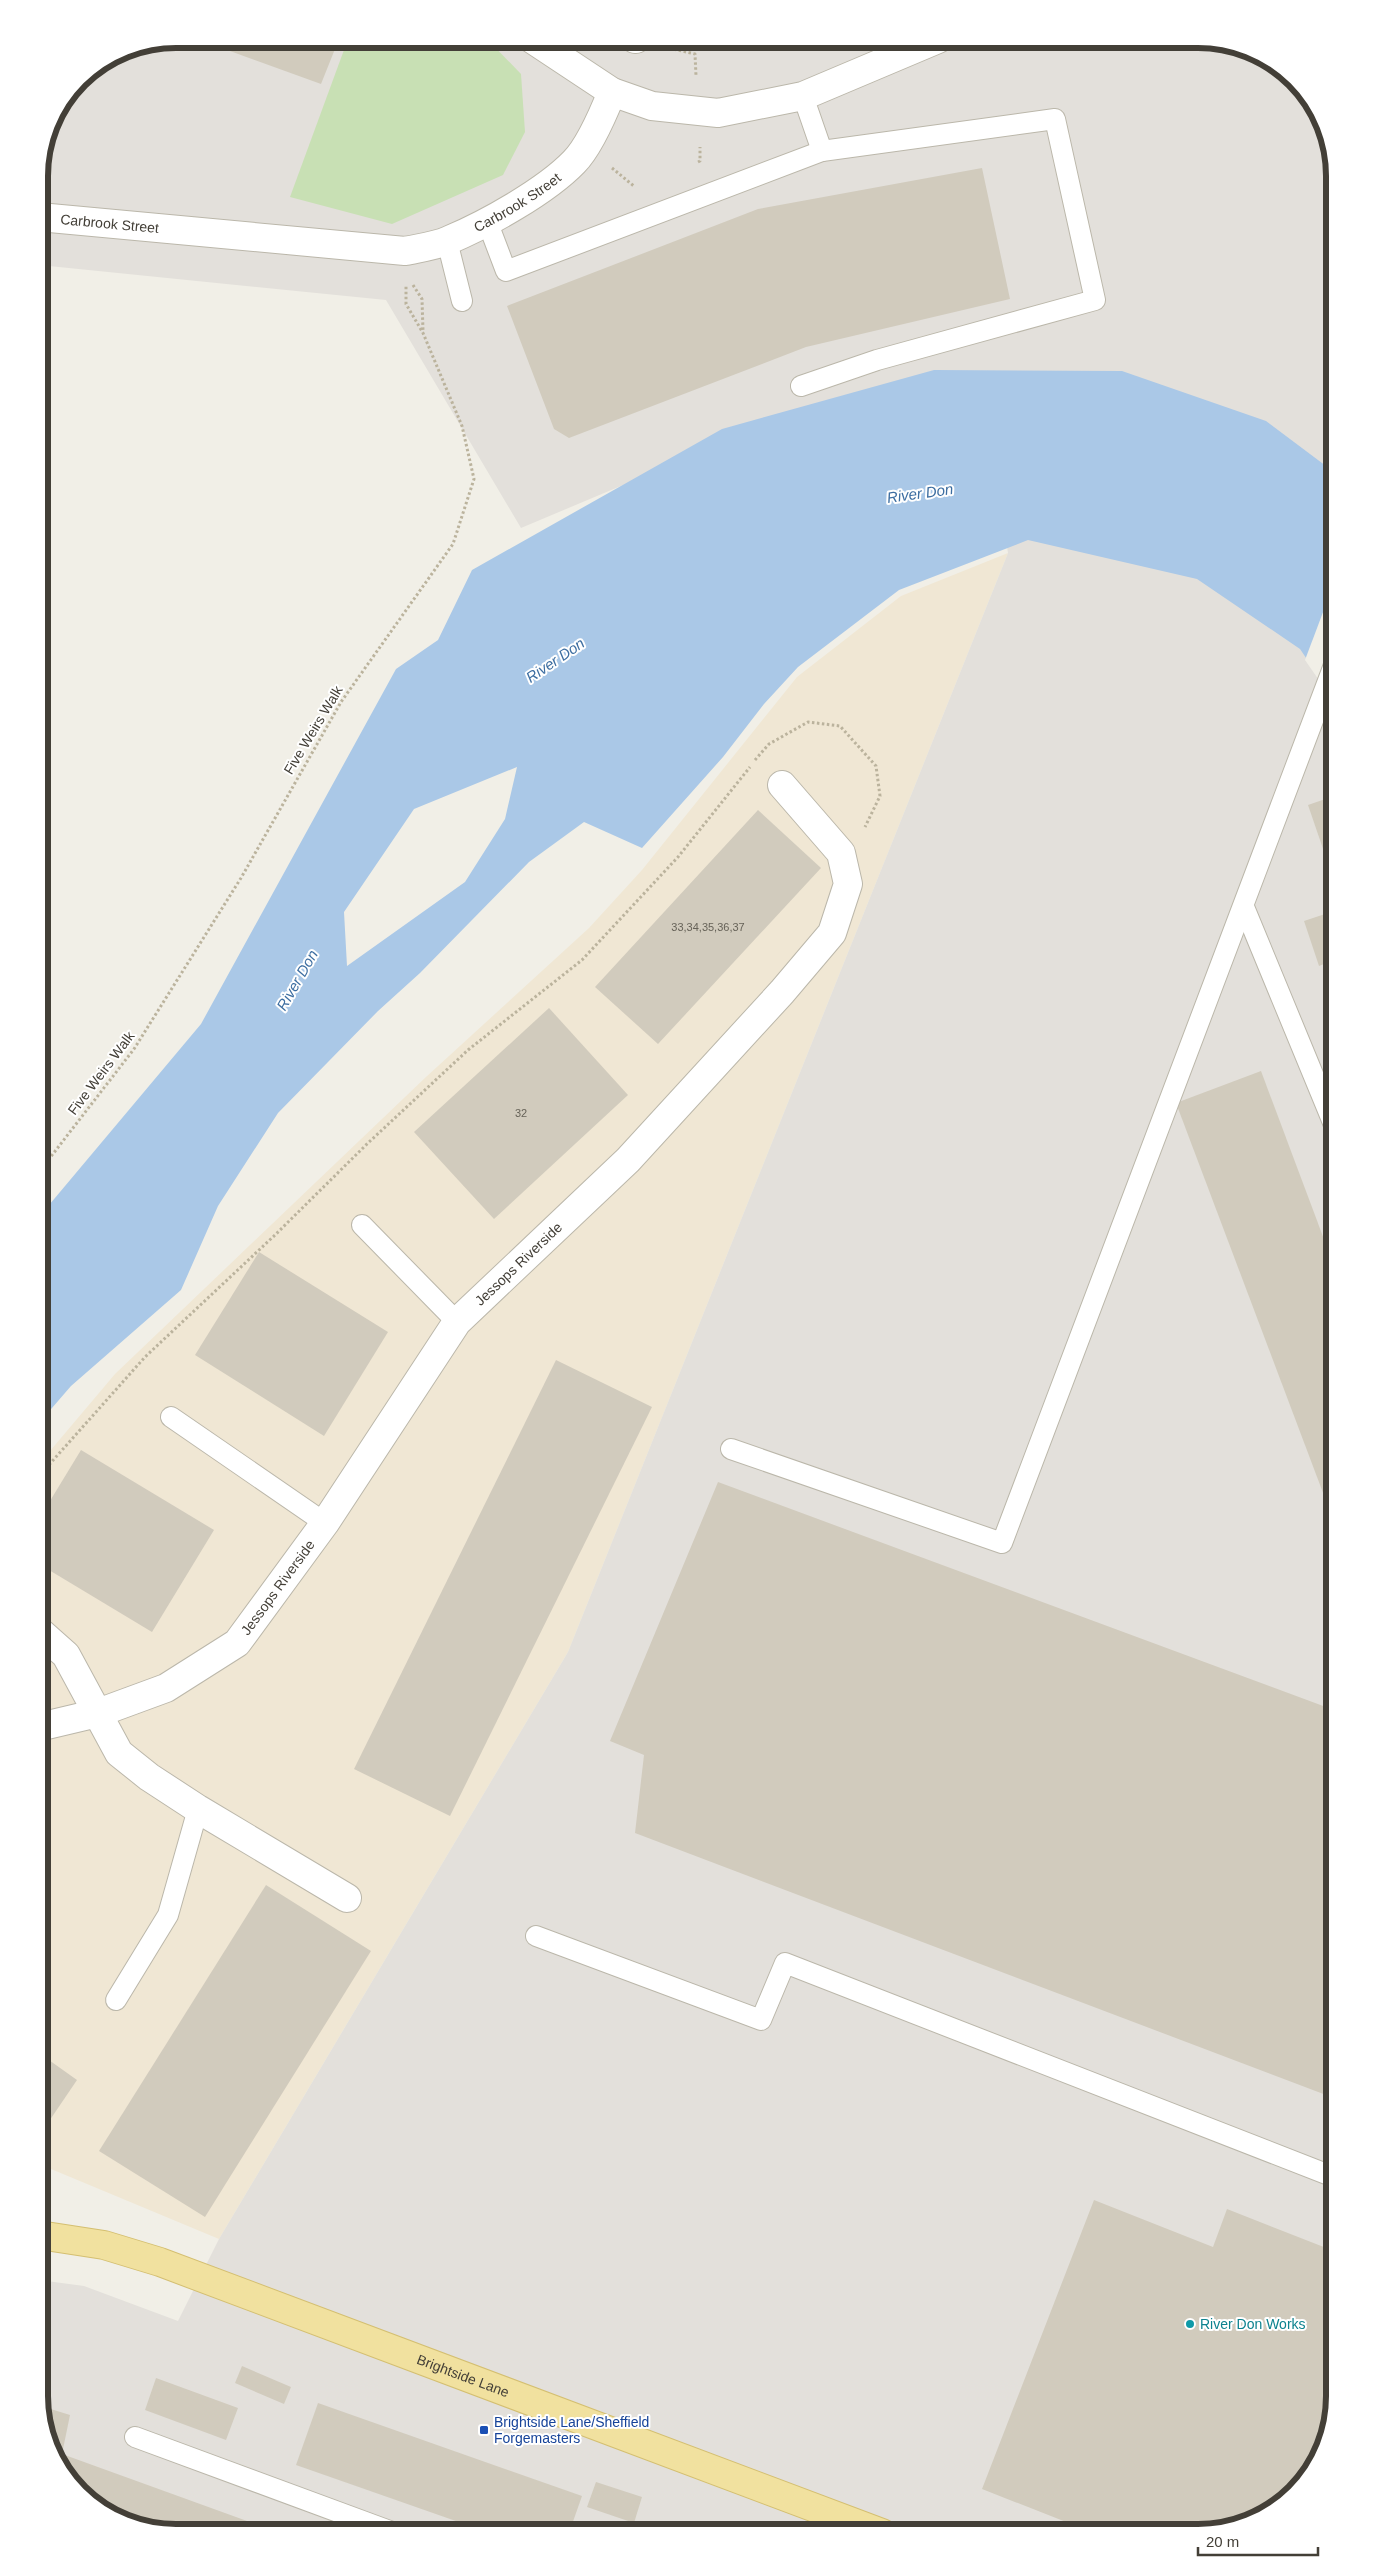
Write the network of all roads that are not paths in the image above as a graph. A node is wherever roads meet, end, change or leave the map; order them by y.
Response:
1 (546, 48) edge
2 (917, 48) edge
3 (612, 92) junction
4 (803, 96) junction
5 (822, 151) junction
6 (48, 218) edge
7 (486, 221) junction
8 (447, 241) junction
9 (462, 301) dead end
10 (801, 386) dead end
11 (1326, 688) edge
12 (782, 785) dead end
13 (1244, 907) junction
14 (1326, 1106) edge
15 (362, 1225) dead end
16 (457, 1322) junction
17 (171, 1417) dead end
18 (731, 1450) dead end
19 (325, 1522) junction
20 (48, 1638) edge
21 (98, 1713) junction
22 (48, 1725) edge
23 (198, 1809) junction
24 (348, 1898) dead end
25 (536, 1936) dead end
26 (116, 2000) dead end
27 (1326, 2174) edge
28 (48, 2236) edge
29 (135, 2437) dead end
30 (371, 2524) edge
31 (858, 2524) edge

1 - 3 street
2 - 4 street
3 - 4 street
3 - 7 street, Carbrook Street
4 - 5 lane
5 - 7 lane
5 - 10 lane
6 - 8 street, Carbrook Street
7 - 8 street, Carbrook Street
8 - 9 lane
11 - 13 lane
12 - 16 street, Jessops Riverside
13 - 14 lane
13 - 18 lane
15 - 16 lane
16 - 19 street, Jessops Riverside
17 - 19 lane
19 - 21 street, Jessops Riverside
20 - 21 street
21 - 22 street, Jessops Riverside
21 - 23 street
23 - 24 street
23 - 26 lane
25 - 27 lane
28 - 31 main road, Brightside Lane
29 - 30 lane

